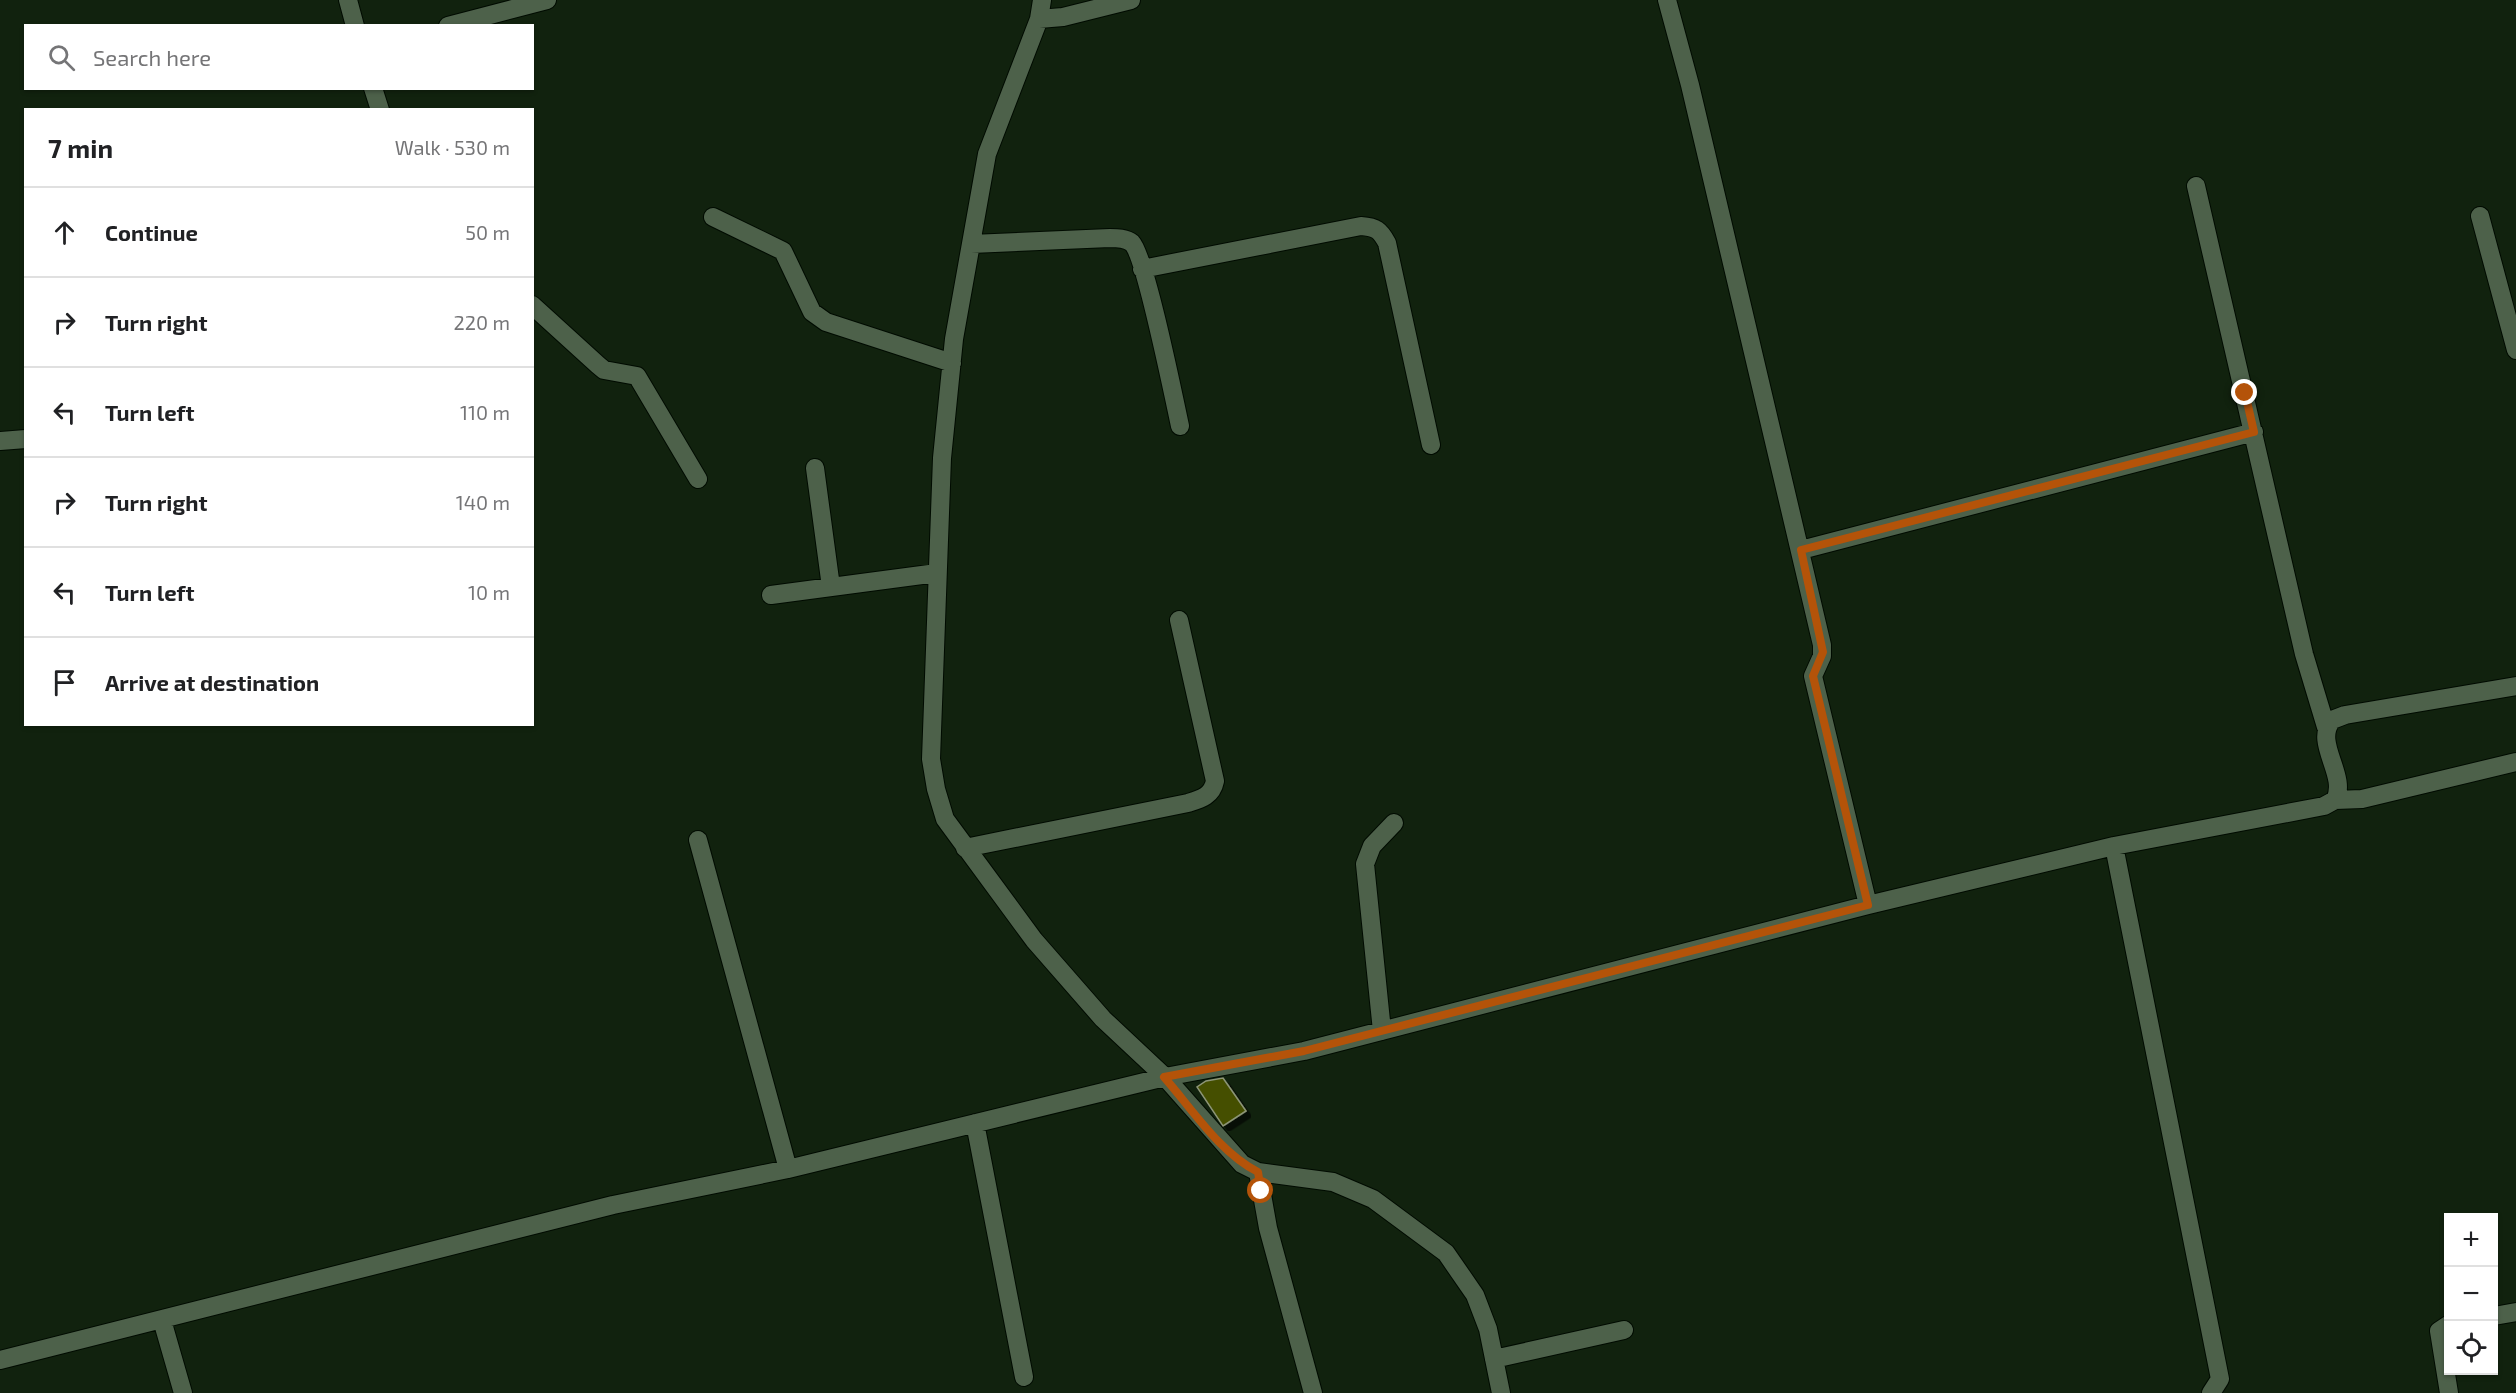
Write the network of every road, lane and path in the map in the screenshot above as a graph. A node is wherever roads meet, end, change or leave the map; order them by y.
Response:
1 (348, 0) edge
2 (548, 0) edge
3 (1042, 0) edge
4 (1131, 0) edge
5 (1667, 0) edge
6 (1039, 18) junction
7 (354, 24) edge
8 (456, 24) edge
9 (2196, 186) dead end
10 (2480, 216) dead end
11 (713, 217) dead end
12 (970, 244) junction
13 (1142, 268) junction
14 (534, 308) edge
15 (2513, 326) edge
16 (2516, 350) edge
17 (952, 363) junction
18 (1180, 426) dead end
19 (2254, 432) junction
20 (24, 439) edge
21 (0, 441) edge
22 (1431, 445) dead end
23 (815, 468) dead end
24 (698, 479) dead end
25 (1801, 550) junction
26 (937, 573) junction
27 (831, 587) junction
28 (771, 595) dead end
29 (1179, 620) dead end
30 (2516, 686) edge
31 (2326, 727) junction
32 (2516, 762) edge
33 (2335, 800) junction
34 (1394, 824) dead end
35 (698, 840) dead end
36 (2115, 846) junction
37 (965, 848) junction
38 (1868, 905) junction
39 (1382, 1031) junction
40 (1164, 1077) junction
41 (975, 1123) junction
42 (788, 1169) junction
43 (1258, 1172) junction
44 (2516, 1312) edge
45 (2498, 1315) edge
46 (162, 1320) junction
47 (2444, 1328) edge
48 (1624, 1330) dead end
49 (1494, 1359) junction
50 (0, 1360) edge
51 (2444, 1365) edge
52 (2446, 1375) edge
53 (1024, 1377) dead end
54 (183, 1393) edge
55 (1313, 1393) edge
56 (1501, 1393) edge
57 (2211, 1393) edge
58 (2450, 1393) edge

1 - 7 street
2 - 8 street
3 - 6 street
4 - 6 street
5 - 25 street
6 - 12 street
9 - 19 street
10 - 15 street
11 - 17 street
12 - 13 street
12 - 17 street
13 - 18 street
13 - 22 street
14 - 24 street
15 - 16 street
17 - 26 street
19 - 25 street
19 - 31 street
20 - 21 street
23 - 27 street
25 - 38 street
26 - 27 street
26 - 37 street
27 - 28 street
29 - 37 street
30 - 31 street
31 - 33 street
32 - 33 street
33 - 36 street
34 - 39 street
35 - 42 street
36 - 38 street
36 - 57 street
37 - 40 street
38 - 39 street
39 - 40 street
40 - 41 street
40 - 43 street
41 - 42 street
41 - 53 street
42 - 46 street
43 - 49 street
43 - 55 street
44 - 45 street
46 - 50 street
46 - 54 street
47 - 51 street
48 - 49 street
49 - 56 street
52 - 58 street

